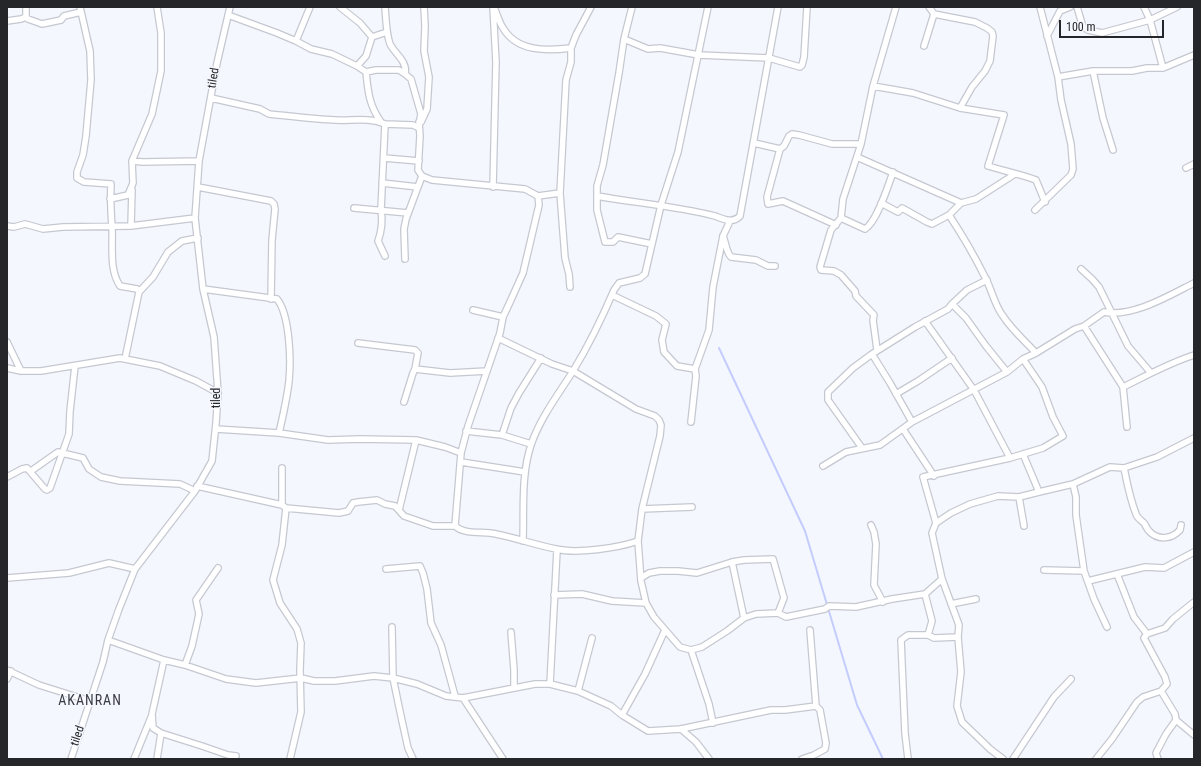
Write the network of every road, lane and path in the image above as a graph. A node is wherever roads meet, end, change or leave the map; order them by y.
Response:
1 (26, 7) edge
2 (157, 7) edge
3 (230, 7) edge
4 (310, 7) edge
5 (340, 7) edge
6 (385, 7) edge
7 (424, 7) edge
8 (493, 7) edge
9 (590, 7) edge
10 (632, 7) edge
11 (708, 7) edge
12 (778, 7) edge
13 (807, 7) edge
14 (896, 7) edge
15 (929, 7) edge
16 (1040, 7) edge
17 (1070, 7) edge
18 (1077, 7) edge
19 (1144, 7) edge
20 (1177, 7) edge
21 (80, 10) edge
22 (934, 14) junction
23 (228, 15) junction
24 (26, 17) junction
25 (1150, 20) junction
26 (7, 21) edge
27 (387, 32) junction
28 (1047, 36) junction
29 (372, 37) junction
30 (624, 39) junction
31 (296, 41) junction
32 (924, 46) dead end
33 (572, 48) junction
34 (699, 54) junction
35 (1194, 55) edge
36 (769, 58) junction
37 (357, 66) junction
38 (1163, 68) junction
39 (1093, 71) junction
40 (366, 72) junction
41 (405, 74) junction
42 (1058, 77) junction
43 (873, 86) junction
44 (211, 98) junction
45 (960, 108) junction
46 (383, 123) junction
47 (419, 125) junction
48 (754, 143) junction
49 (861, 144) junction
50 (780, 149) junction
51 (1113, 150) dead end
52 (857, 157) junction
53 (384, 158) junction
54 (419, 160) junction
55 (132, 161) junction
56 (199, 161) junction
57 (1194, 164) edge
58 (1186, 168) dead end
59 (893, 172) junction
60 (1015, 174) junction
61 (422, 176) junction
62 (133, 183) junction
63 (382, 183) junction
64 (198, 187) junction
65 (418, 187) junction
66 (494, 187) junction
67 (560, 193) junction
68 (538, 196) junction
69 (597, 196) junction
70 (110, 199) junction
71 (1045, 202) junction
72 (882, 203) junction
73 (962, 203) junction
74 (661, 205) junction
75 (354, 208) dead end
76 (381, 210) junction
77 (1035, 210) dead end
78 (408, 213) junction
79 (949, 215) junction
80 (195, 218) junction
81 (840, 218) junction
82 (730, 221) junction
83 (836, 225) junction
84 (7, 226) edge
85 (131, 226) junction
86 (112, 227) junction
87 (723, 236) junction
88 (198, 238) junction
89 (652, 244) junction
90 (385, 256) dead end
91 (405, 259) dead end
92 (775, 266) dead end
93 (1081, 269) dead end
94 (987, 280) junction
95 (1194, 283) edge
96 (570, 287) dead end
97 (204, 288) junction
98 (139, 292) junction
99 (612, 295) junction
100 (271, 299) junction
101 (952, 304) junction
102 (473, 310) dead end
103 (1113, 314) junction
104 (503, 317) junction
105 (926, 321) junction
106 (1084, 326) junction
107 (498, 338) junction
108 (7, 342) edge
109 (358, 343) dead end
110 (874, 352) junction
111 (1036, 353) junction
112 (1194, 355) edge
113 (541, 358) junction
114 (952, 358) junction
115 (125, 359) junction
116 (1023, 359) junction
117 (75, 366) junction
118 (7, 368) edge
119 (415, 369) junction
120 (695, 369) junction
121 (21, 371) junction
122 (487, 371) junction
123 (573, 371) junction
124 (1007, 372) junction
125 (1151, 373) junction
126 (1123, 387) junction
127 (974, 390) junction
128 (218, 393) junction
129 (896, 394) junction
130 (404, 402) dead end
131 (691, 422) dead end
132 (912, 422) junction
133 (1127, 427) dead end
134 (216, 429) junction
135 (904, 429) junction
136 (466, 431) junction
137 (279, 433) junction
138 (502, 435) junction
139 (1194, 438) edge
140 (416, 440) junction
141 (531, 444) junction
142 (862, 448) junction
143 (63, 452) junction
144 (461, 453) junction
145 (1023, 454) junction
146 (1010, 458) junction
147 (461, 462) junction
148 (823, 466) dead end
149 (282, 468) dead end
150 (1124, 468) junction
151 (31, 471) junction
152 (525, 472) junction
153 (934, 476) junction
154 (7, 477) edge
155 (1073, 484) junction
156 (196, 488) junction
157 (1039, 492) junction
158 (1019, 497) junction
159 (284, 506) junction
160 (692, 507) dead end
161 (642, 509) junction
162 (399, 510) junction
163 (936, 523) junction
164 (871, 525) dead end
165 (1180, 525) dead end
166 (455, 526) junction
167 (1024, 526) dead end
168 (523, 541) junction
169 (638, 541) junction
170 (558, 550) junction
171 (1194, 552) edge
172 (732, 562) junction
173 (218, 568) dead end
174 (135, 569) junction
175 (386, 569) dead end
176 (1044, 570) dead end
177 (1084, 571) junction
178 (1117, 574) junction
179 (7, 578) edge
180 (640, 578) junction
181 (942, 579) junction
182 (1088, 581) junction
183 (925, 594) junction
184 (554, 595) junction
185 (976, 599) dead end
186 (883, 602) junction
187 (1194, 602) edge
188 (646, 603) junction
189 (950, 604) junction
190 (778, 613) junction
191 (744, 618) junction
192 (392, 627) dead end
193 (1107, 627) dead end
194 (665, 630) junction
195 (810, 630) dead end
196 (511, 632) dead end
197 (1147, 634) junction
198 (928, 635) junction
199 (958, 637) junction
200 (592, 638) dead end
201 (108, 640) junction
202 (691, 650) junction
203 (164, 660) junction
204 (185, 665) junction
205 (9, 671) edge
206 (301, 678) junction
207 (394, 678) junction
208 (7, 679) edge
209 (1071, 679) dead end
210 (550, 684) junction
211 (514, 688) junction
212 (578, 691) junction
213 (1161, 691) junction
214 (456, 696) junction
215 (463, 698) junction
216 (90, 701) junction
217 (816, 706) junction
218 (152, 714) junction
219 (622, 715) junction
220 (1176, 720) junction
221 (713, 723) junction
222 (681, 729) junction
223 (161, 733) junction
224 (1194, 735) edge
225 (236, 756) dead end
226 (71, 759) edge
227 (134, 759) edge
228 (157, 759) edge
229 (290, 759) edge
230 (413, 759) edge
231 (503, 759) edge
232 (709, 759) edge
233 (802, 759) edge
234 (908, 759) edge
235 (1003, 759) edge
236 (1013, 759) edge
237 (1096, 759) edge
238 (1158, 759) edge

1 - 24 street
2 - 55 street
3 - 23 street, tiled
4 - 31 street
5 - 29 street
6 - 27 street
7 - 47 street
8 - 33 street
8 - 66 street
9 - 33 street
10 - 30 street
11 - 34 street
12 - 36 street
13 - 36 street
14 - 43 street
15 - 22 street
16 - 28 street
17 - 28 street
18 - 25 street
19 - 25 street
20 - 25 street
21 - 24 street
21 - 70 street
22 - 32 street
22 - 45 street
23 - 31 street
23 - 44 street, tiled
24 - 26 street
25 - 38 street
27 - 29 street
27 - 41 street
28 - 42 street
29 - 37 street
30 - 34 street
30 - 69 street
31 - 37 street
33 - 67 street
34 - 36 street
34 - 74 street
35 - 38 street
36 - 48 street
37 - 40 street
38 - 39 street
39 - 42 street
39 - 51 street
40 - 41 street
40 - 46 street
41 - 47 street
42 - 71 street
43 - 45 street
43 - 49 street
44 - 46 street
44 - 56 street, tiled
45 - 60 street
46 - 47 street
46 - 53 street
47 - 54 street
48 - 50 street
48 - 82 street
49 - 50 street
49 - 52 street
50 - 83 street
52 - 59 street
52 - 81 street
53 - 54 street
53 - 63 street
54 - 61 street
55 - 56 street
55 - 62 street
56 - 64 street, tiled
57 - 58 street
59 - 72 street
59 - 73 street
60 - 71 street
60 - 73 street
61 - 65 street
61 - 66 street
62 - 70 street
62 - 85 street
63 - 65 street
63 - 76 street
64 - 80 street, tiled
64 - 100 street
65 - 78 street
66 - 68 street
67 - 68 street
67 - 96 street
68 - 104 street
69 - 74 street
69 - 89 street
70 - 86 street
71 - 77 street
72 - 79 street
72 - 81 street
73 - 79 street
74 - 82 street
74 - 89 street
75 - 76 street
76 - 78 street
76 - 90 street
78 - 91 street
79 - 94 street
80 - 85 street
80 - 88 street, tiled
81 - 83 street
82 - 87 street
83 - 110 street
84 - 86 street
85 - 86 street
86 - 98 street
87 - 92 street
87 - 120 street
88 - 97 street, tiled
88 - 98 street
89 - 99 street
93 - 103 street
94 - 101 street
94 - 111 street
95 - 103 street
97 - 100 street
97 - 128 street, tiled
98 - 115 street
99 - 120 street
99 - 123 street
100 - 137 street
101 - 105 street
101 - 124 street
102 - 104 street
103 - 106 street
103 - 125 street
104 - 107 street
105 - 110 street
105 - 114 street
106 - 111 street
106 - 126 street
107 - 113 street
107 - 122 street
108 - 121 street
109 - 119 street
110 - 129 street
110 - 142 street
111 - 116 street
112 - 125 street
113 - 123 street
113 - 138 street
114 - 127 street
114 - 129 street
115 - 117 street
115 - 128 street
116 - 124 street
116 - 145 street
117 - 121 street
117 - 143 street
118 - 121 street
119 - 122 street
119 - 130 street
120 - 131 street
122 - 136 street
123 - 141 street
123 - 161 street
124 - 127 street
125 - 126 street
126 - 133 street
127 - 132 street
127 - 146 street
128 - 134 street, tiled
129 - 132 street
132 - 135 street
134 - 137 street
134 - 156 street, tiled
135 - 142 street
135 - 153 street
136 - 138 street
136 - 144 street
137 - 140 street
138 - 141 street
139 - 150 street
140 - 144 street
140 - 162 street
141 - 152 street
142 - 148 street
143 - 151 street
143 - 151 street
143 - 156 street
144 - 147 street
145 - 146 street
145 - 157 street
146 - 153 street
147 - 152 street
147 - 166 street
149 - 159 street
150 - 155 street
150 - 165 street
151 - 154 street
152 - 168 street
153 - 163 street
155 - 157 street
155 - 177 street
156 - 159 street
156 - 174 street, tiled
157 - 158 street
158 - 163 street
158 - 167 street
159 - 162 street
159 - 206 street
160 - 161 street
161 - 169 street
162 - 166 street
163 - 181 street
164 - 186 street
166 - 168 street
168 - 170 street
169 - 170 street
169 - 180 street
170 - 184 street
171 - 178 street
172 - 180 street
172 - 190 street
172 - 191 street
173 - 204 street
174 - 179 street
174 - 201 street, tiled
175 - 214 street
176 - 177 street
177 - 182 street
178 - 182 street
178 - 197 street
180 - 188 street
181 - 183 street
181 - 189 street
182 - 193 street
183 - 186 street
183 - 198 street
184 - 188 street
184 - 210 street
185 - 189 street
186 - 190 street
187 - 197 street
188 - 194 street
189 - 199 street
190 - 191 street
191 - 202 street
192 - 207 street
194 - 202 street
194 - 219 street
195 - 217 street
196 - 211 street
197 - 213 street
198 - 199 street
198 - 234 street
199 - 235 street
200 - 212 street
201 - 203 street
201 - 216 street, tiled
202 - 221 street
203 - 204 street
203 - 218 street
204 - 206 street
205 - 208 street
205 - 216 street
206 - 207 street
206 - 229 street
207 - 214 street
207 - 230 street
209 - 236 street
210 - 211 street
210 - 212 street
211 - 215 street
212 - 219 street
213 - 220 street
213 - 237 street
214 - 215 street
215 - 231 street
216 - 226 street, tiled
217 - 221 street
217 - 233 street
218 - 223 street
218 - 227 street
219 - 222 street
220 - 224 street
220 - 238 street
221 - 222 street
222 - 232 street
223 - 225 street
223 - 228 street

